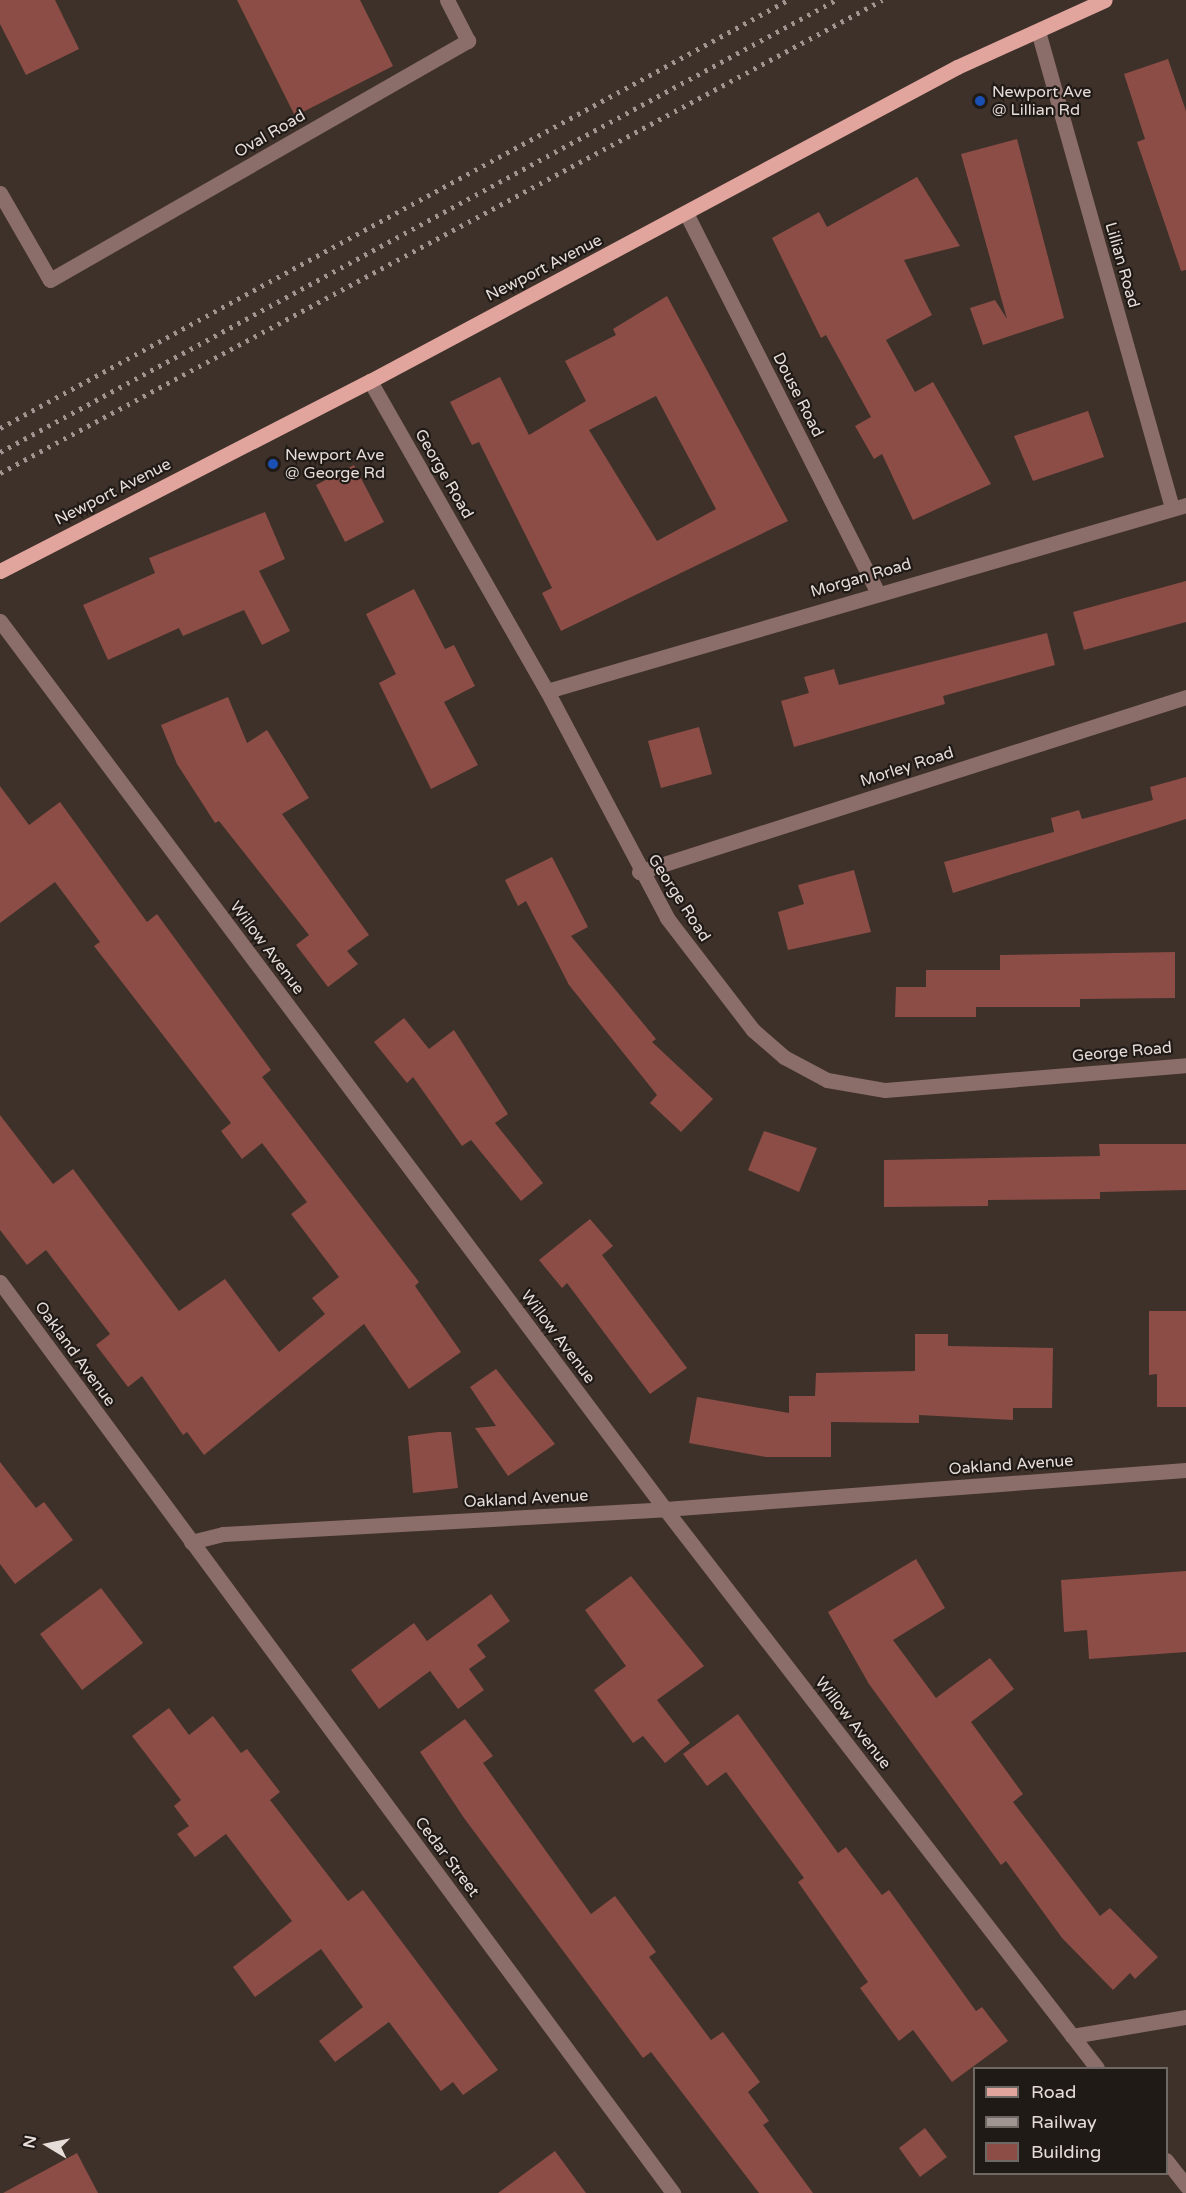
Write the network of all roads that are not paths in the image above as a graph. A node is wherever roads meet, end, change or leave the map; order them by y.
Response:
1 (447, 0) edge
2 (1105, 0) edge
3 (1038, 31) junction
4 (0, 193) edge
5 (687, 214) junction
6 (370, 381) junction
7 (1179, 507) edge
8 (0, 571) edge
9 (877, 591) junction
10 (0, 621) edge
11 (547, 691) junction
12 (1186, 697) edge
13 (639, 872) junction
14 (1186, 1065) edge
15 (0, 1282) edge
16 (1186, 1470) edge
17 (665, 1509) junction
18 (191, 1542) junction
19 (1186, 2017) edge
20 (1071, 2036) junction
21 (1095, 2067) edge
22 (1168, 2161) edge
23 (1186, 2186) edge
24 (673, 2193) edge

1 - 4 street, Oval Road
2 - 3 main road, Newport Avenue
3 - 5 main road, Newport Avenue
3 - 7 street, Lillian Road
5 - 6 main road, Newport Avenue
5 - 9 street, Douse Road
6 - 8 main road, Newport Avenue
6 - 11 street, George Road
7 - 9 street, Morgan Road
9 - 11 street, Morgan Road
10 - 17 street, Willow Avenue
11 - 13 street, George Road
12 - 13 street, Morley Road
13 - 14 street, George Road
15 - 18 street, Oakland Avenue
16 - 17 street, Oakland Avenue
17 - 18 street, Oakland Avenue
17 - 20 street, Willow Avenue
18 - 24 street, Cedar Street
19 - 20 street
20 - 21 street, Willow Avenue
22 - 23 street

